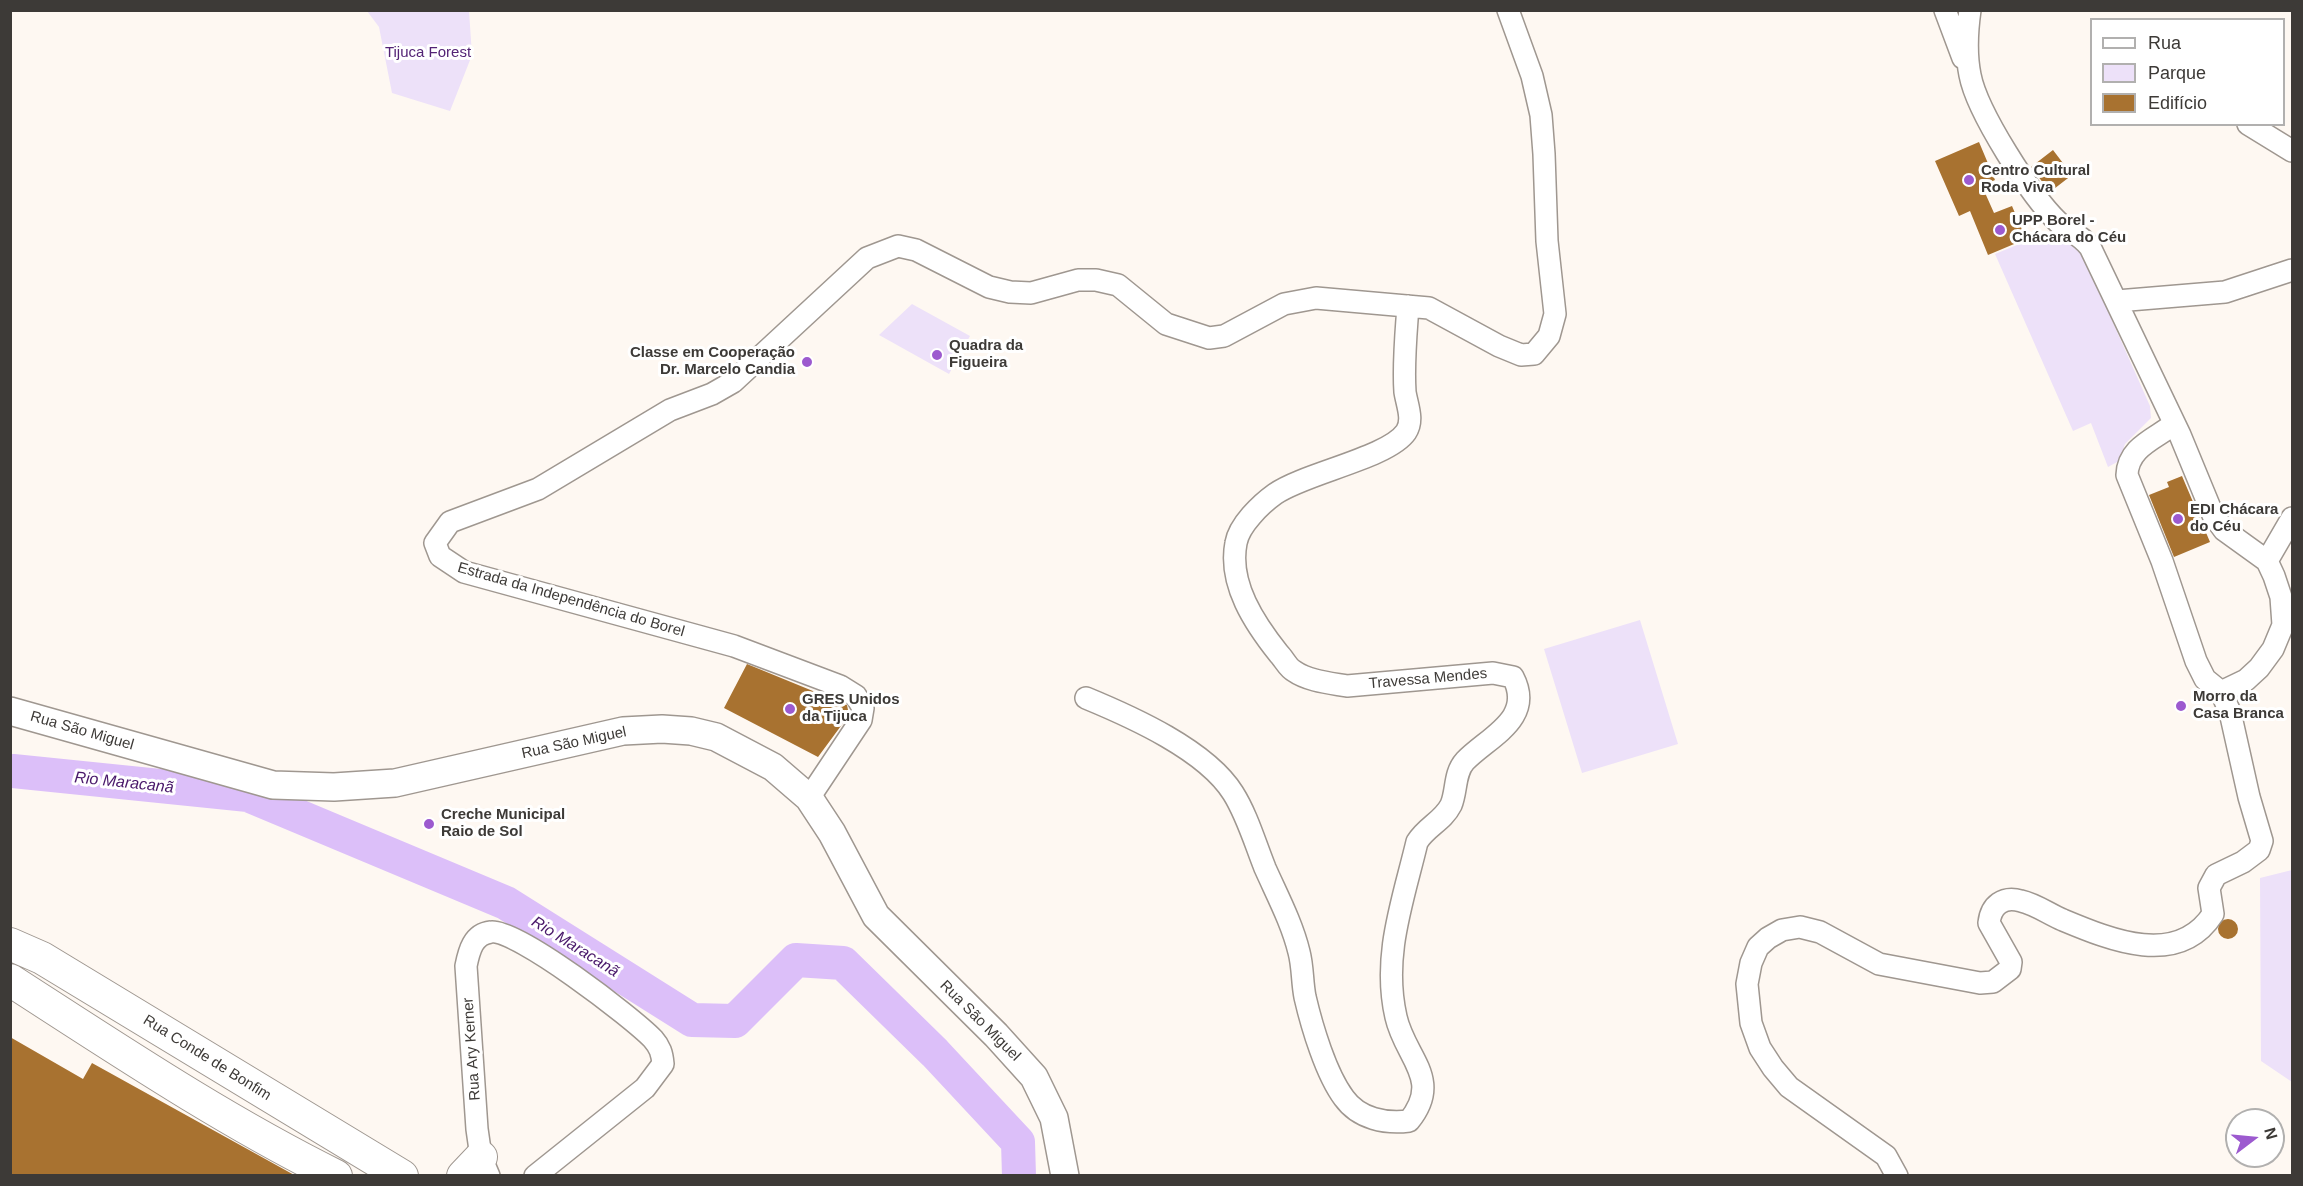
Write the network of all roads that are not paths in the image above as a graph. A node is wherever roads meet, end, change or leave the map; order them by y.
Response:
1 (1508, 10) edge
2 (1945, 10) edge
3 (1970, 10) edge
4 (1970, 76) junction
5 (2251, 126) edge
6 (2292, 151) edge
7 (2292, 270) edge
8 (2117, 301) junction
9 (1408, 306) junction
10 (2174, 424) junction
11 (2292, 519) edge
12 (2278, 548) edge
13 (2221, 692) junction
14 (1086, 698) dead end
15 (10, 711) edge
16 (809, 798) junction
17 (10, 944) edge
18 (10, 980) edge
19 (135, 1013) junction
20 (63, 1016) junction
21 (478, 1169) edge
22 (336, 1176) edge
23 (402, 1176) edge
24 (535, 1176) edge
25 (1065, 1176) edge
26 (1897, 1176) edge

1 - 9 street, Estrada da Independência do Borel
2 - 4 street
3 - 4 street
4 - 8 street
5 - 6 street
7 - 8 street
8 - 10 street
9 - 14 street, Travessa Mendes
9 - 16 street, Estrada da Independência do Borel
10 - 12 street
10 - 13 street
11 - 12 street
12 - 13 street
13 - 26 street
15 - 16 street, Rua São Miguel
16 - 25 street, Rua São Miguel
17 - 19 main road, Rua Conde de Bonfim
18 - 20 main road
19 - 20 main road
19 - 23 main road, Rua Conde de Bonfim
20 - 22 main road
21 - 24 street, Rua Ary Kerner

